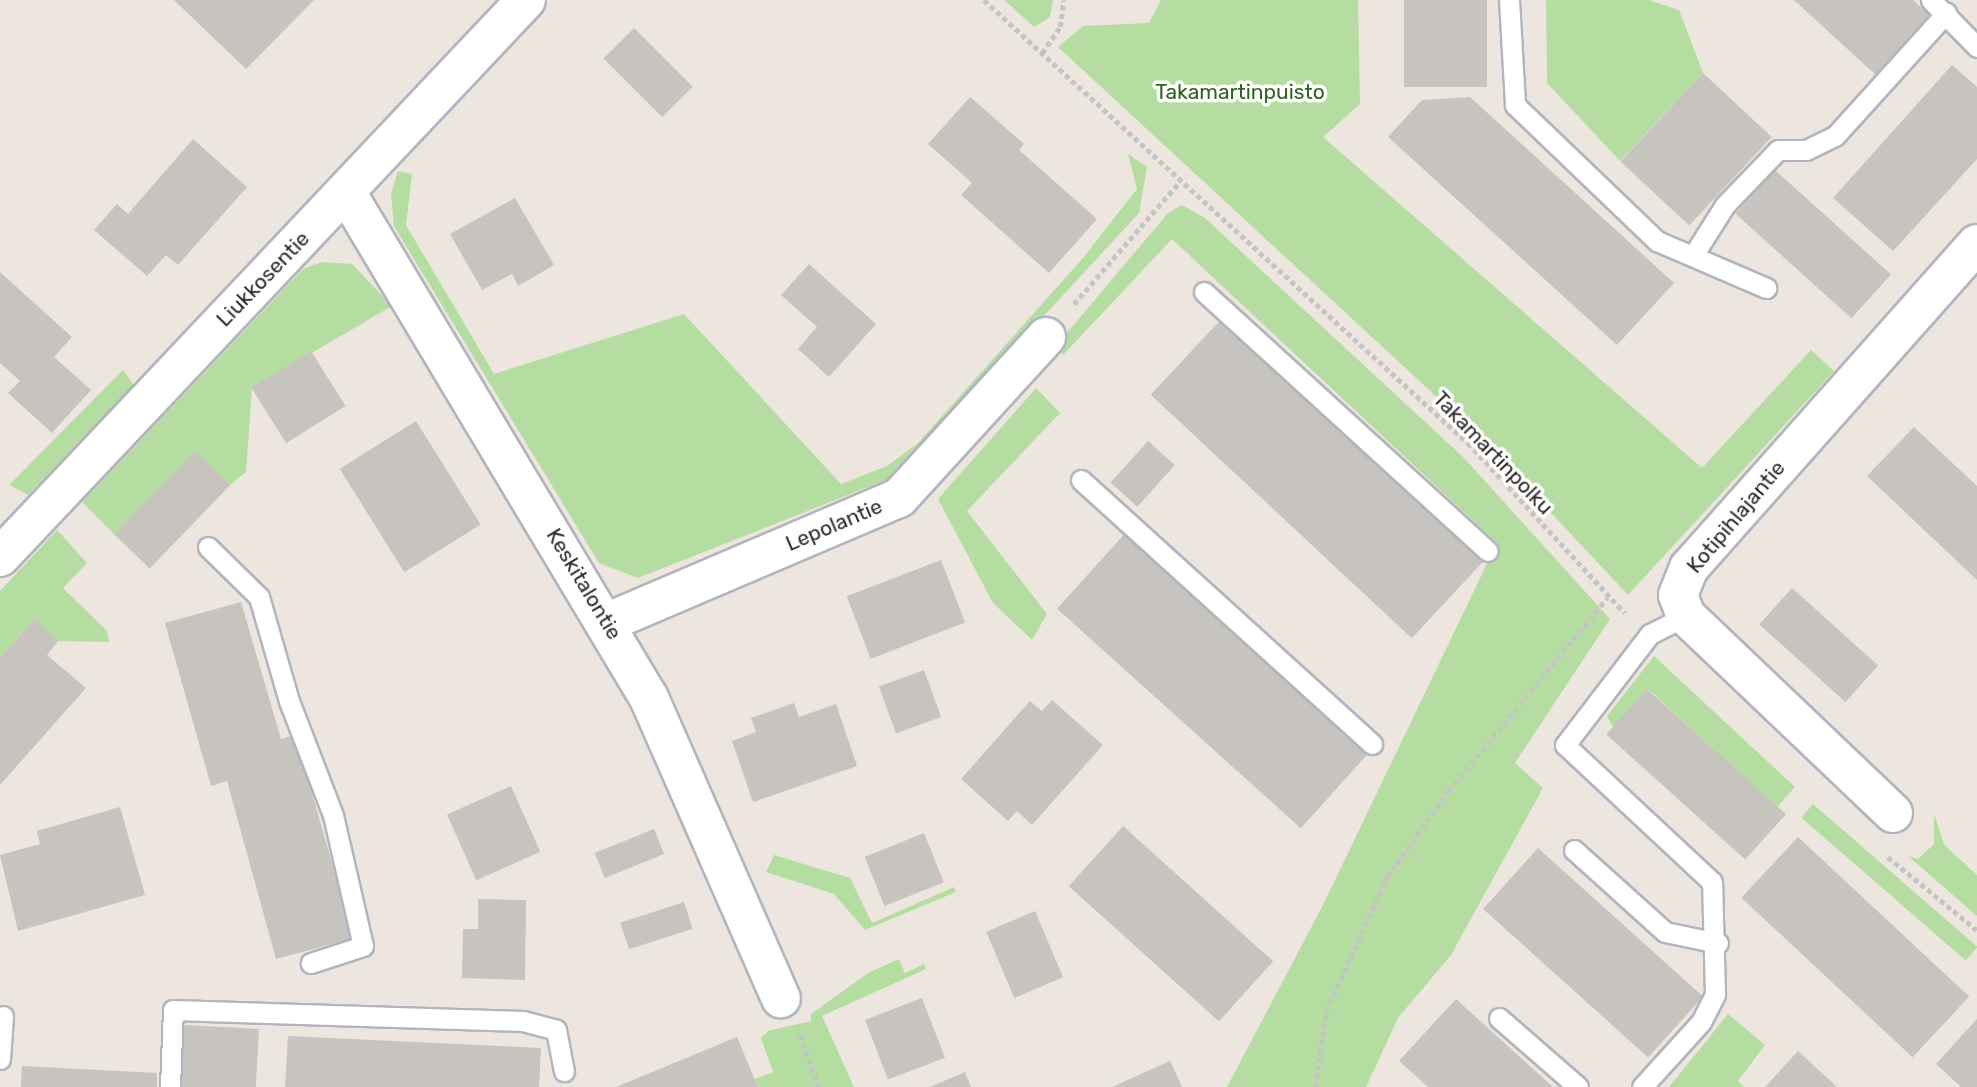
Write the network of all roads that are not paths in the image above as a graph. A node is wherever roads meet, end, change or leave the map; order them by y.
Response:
1 (526, 0) edge
2 (1509, 0) edge
3 (1939, 7) edge
4 (1977, 47) edge
5 (346, 192) junction
6 (1977, 244) edge
7 (1694, 254) junction
8 (1766, 288) dead end
9 (1204, 292) dead end
10 (1046, 337) road end
11 (1081, 480) dead end
12 (208, 547) dead end
13 (1488, 551) dead end
14 (0, 557) edge
15 (1686, 616) junction
16 (608, 622) junction
17 (1372, 744) dead end
18 (1893, 813) dead end
19 (1574, 850) dead end
20 (1718, 943) junction
21 (311, 963) dead end
22 (781, 998) road end
23 (3, 1016) dead end
24 (1500, 1018) dead end
25 (0, 1059) edge
26 (567, 1075) edge
27 (170, 1087) edge
28 (1578, 1087) edge
29 (1642, 1087) edge

1 - 5 street, Liukkosentie
2 - 7 lane
3 - 4 lane
3 - 7 lane
5 - 14 street, Liukkosentie
5 - 16 street, Keskitalontie
6 - 15 street, Kotipihlajantie
7 - 8 lane
9 - 13 lane
10 - 16 street, Lepolantie
11 - 17 lane
12 - 21 lane
15 - 18 street
15 - 20 lane
16 - 22 street, Keskitalontie
19 - 20 lane
20 - 29 lane
23 - 25 lane
24 - 28 lane
26 - 27 lane

